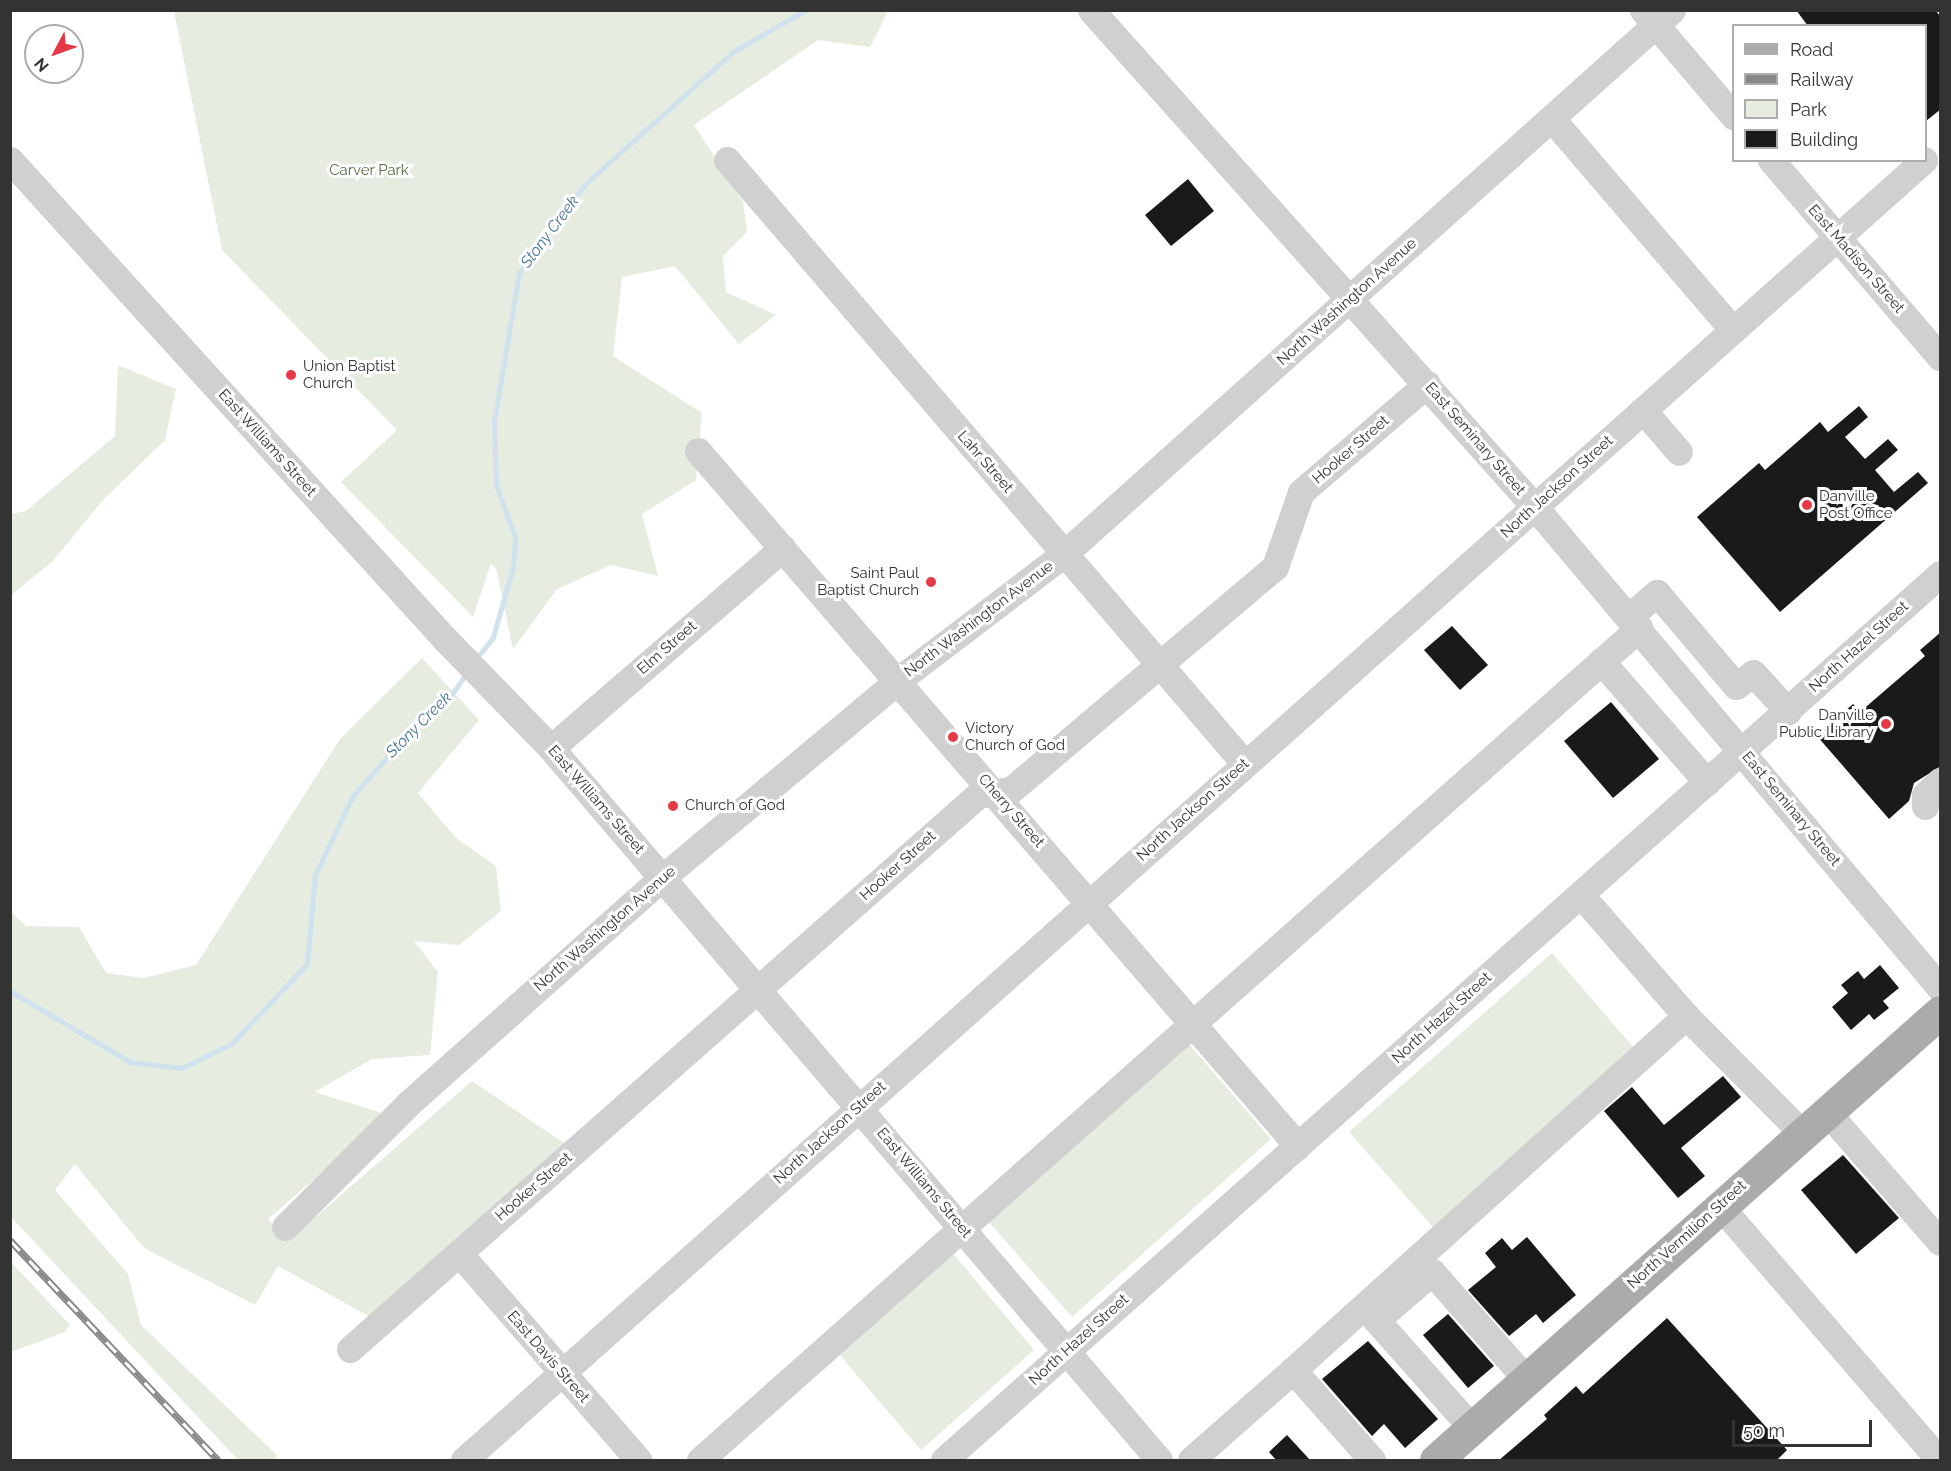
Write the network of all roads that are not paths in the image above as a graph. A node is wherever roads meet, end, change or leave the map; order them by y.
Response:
1 (1091, 10) edge
2 (1657, 16) edge
3 (1732, 114) edge
4 (1552, 119) junction
5 (1941, 146) edge
6 (1927, 158) edge
7 (10, 160) edge
8 (727, 160) dead end
9 (1773, 162) edge
10 (1923, 162) edge
11 (1837, 238) junction
12 (1350, 299) junction
13 (1733, 330) junction
14 (1941, 357) edge
15 (1427, 384) junction
16 (1643, 410) junction
17 (698, 451) dead end
18 (1680, 452) dead end
19 (1534, 506) junction
20 (783, 548) junction
21 (1064, 554) junction
22 (1941, 574) edge
23 (1634, 623) junction
24 (1601, 661) junction
25 (1161, 666) junction
26 (897, 681) junction
27 (1788, 711) junction
28 (551, 748) junction
29 (1742, 751) junction
30 (1245, 764) junction
31 (1941, 781) edge
32 (1707, 782) junction
33 (995, 793) junction
34 (1925, 806) dead end
35 (663, 878) junction
36 (1581, 895) junction
37 (1090, 902) junction
38 (1941, 988) edge
39 (759, 990) junction
40 (1941, 1012) edge
41 (1686, 1016) junction
42 (1195, 1024) junction
43 (859, 1107) junction
44 (1827, 1112) junction
45 (1801, 1132) junction
46 (1298, 1146) junction
47 (1720, 1206) junction
48 (285, 1227) dead end
49 (963, 1230) junction
50 (1941, 1242) edge
51 (459, 1253) junction
52 (350, 1349) dead end
53 (1068, 1350) junction
54 (1293, 1370) junction
55 (562, 1373) junction
56 (1526, 1380) junction
57 (1472, 1428) junction
58 (1934, 1454) edge
59 (464, 1461) edge
60 (638, 1461) edge
61 (700, 1461) edge
62 (944, 1461) edge
63 (1159, 1461) edge
64 (1191, 1461) edge
65 (1372, 1461) edge
66 (1436, 1461) edge

1 - 12 street, East Seminary Street
2 - 3 street
2 - 4 street, North Washington Avenue
4 - 12 street, North Washington Avenue
4 - 13 street
5 - 6 street, North Jackson Street
7 - 28 street, East Williams Street
8 - 21 street, Lahr Street
9 - 11 street, East Madison Street
10 - 11 street, North Jackson Street
11 - 13 street, North Jackson Street
11 - 14 street, East Madison Street
12 - 15 street, East Seminary Street
12 - 21 street, North Washington Avenue
13 - 16 street, North Jackson Street
15 - 19 street, East Seminary Street
15 - 25 street, Hooker Street
16 - 18 street
16 - 19 street, North Jackson Street
17 - 20 street, Cherry Street
19 - 23 street, East Seminary Street
19 - 30 street, North Jackson Street
20 - 26 street, Cherry Street
20 - 28 street, Elm Street
21 - 25 street, Lahr Street
21 - 26 street, North Washington Avenue
22 - 27 street, North Hazel Street
23 - 24 street
23 - 27 street
23 - 29 street, East Seminary Street
24 - 32 street
24 - 42 street
25 - 30 street, Lahr Street
25 - 33 street, Hooker Street
26 - 33 street, Cherry Street
26 - 35 street, North Washington Avenue
27 - 29 street, North Hazel Street
28 - 35 street, East Williams Street
29 - 32 street, North Hazel Street
29 - 38 street, East Seminary Street
30 - 37 street, North Jackson Street
31 - 34 street
32 - 36 street, North Hazel Street
33 - 37 street, Cherry Street
33 - 39 street, Hooker Street
35 - 39 street, East Williams Street
35 - 48 street, North Washington Avenue
36 - 41 street
36 - 46 street, North Hazel Street
37 - 42 street, Cherry Street
37 - 43 street, North Jackson Street
39 - 43 street, East Williams Street
39 - 51 street, Hooker Street
40 - 44 main road, North Vermilion Street
41 - 45 street
41 - 54 street
42 - 46 street, Cherry Street
42 - 49 street
43 - 49 street, East Williams Street
43 - 55 street, North Jackson Street
44 - 45 main road, North Vermilion Street
44 - 50 street
45 - 47 main road, North Vermilion Street
46 - 53 street, North Hazel Street
47 - 56 main road, North Vermilion Street
47 - 58 street
49 - 53 street, East Williams Street
49 - 61 street
51 - 52 street, Hooker Street
51 - 55 street, East Davis Street
53 - 62 street, North Hazel Street
53 - 63 street, East Williams Street
54 - 64 street
54 - 65 street
55 - 59 street, North Jackson Street
55 - 60 street, East Davis Street
56 - 57 main road, North Vermilion Street
56 - 57 street
57 - 66 main road, North Vermilion Street

